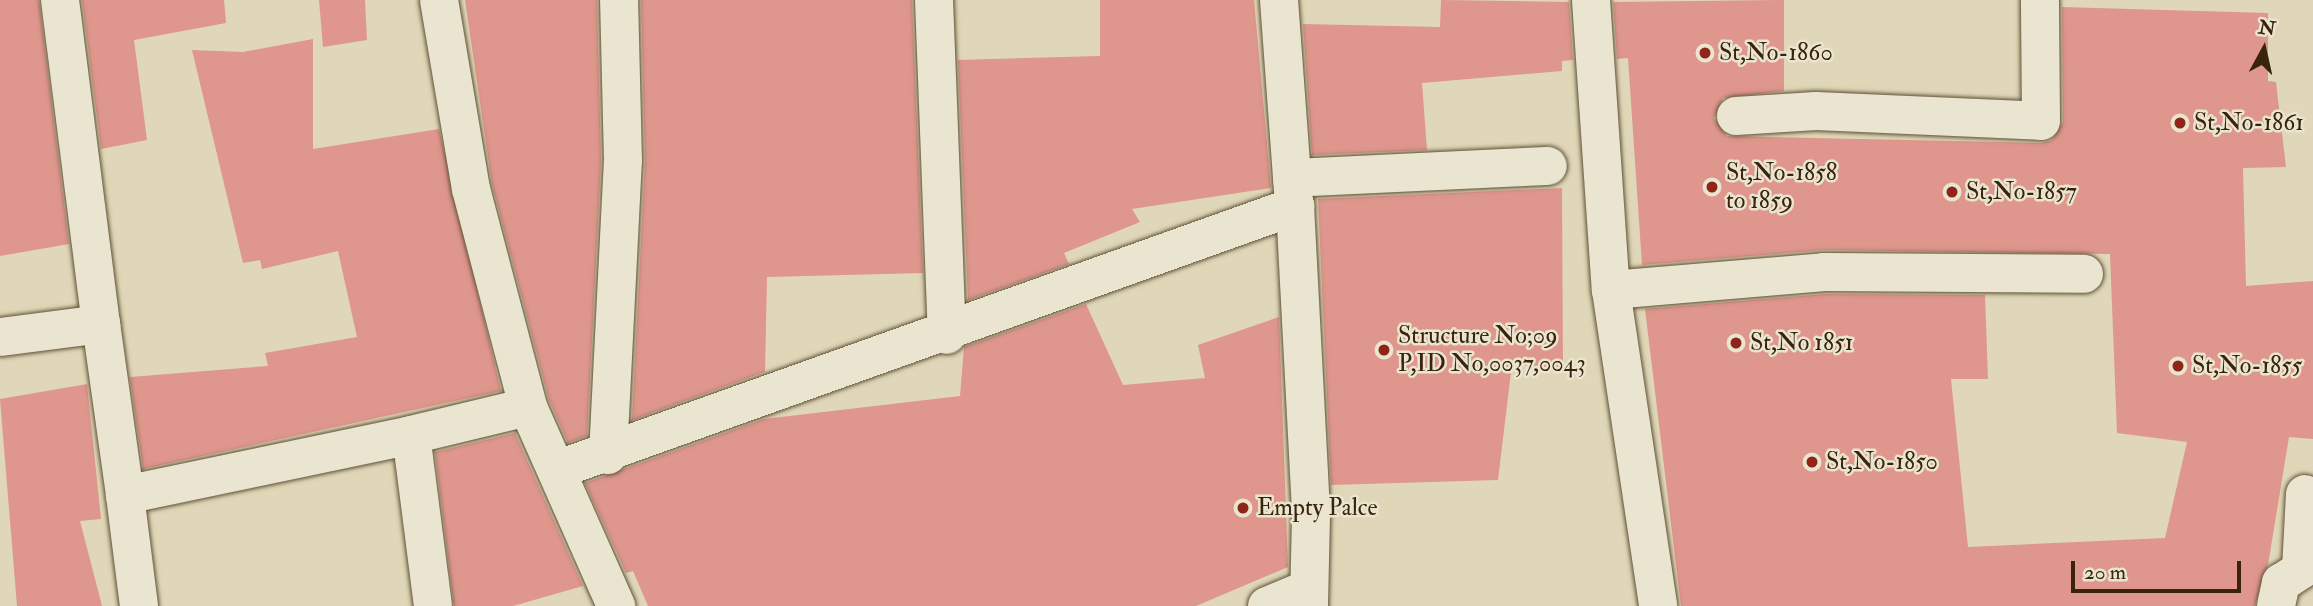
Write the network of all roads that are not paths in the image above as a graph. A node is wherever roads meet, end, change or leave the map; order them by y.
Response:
1 (60, 0) edge
2 (439, 0) edge
3 (619, 0) edge
4 (934, 0) edge
5 (1279, 0) edge
6 (1591, 0) edge
7 (2040, 0) edge
8 (1736, 116) dead end
9 (1548, 166) dead end
10 (1294, 192) junction
11 (2084, 274) dead end
12 (1611, 290) junction
13 (101, 324) junction
14 (947, 335) junction
15 (0, 337) edge
16 (528, 407) junction
17 (411, 435) junction
18 (608, 455) junction
19 (559, 469) junction
20 (2305, 494) dead end
21 (125, 495) junction
22 (1309, 598) edge
23 (139, 606) edge
24 (433, 606) edge
25 (615, 606) edge
26 (1267, 606) edge
27 (1658, 606) edge
28 (2276, 606) edge

1 - 13 street
2 - 16 street
3 - 18 street
4 - 14 street
5 - 10 street
6 - 12 street
7 - 8 street
9 - 10 street
10 - 14 street
10 - 22 street
11 - 12 street
12 - 27 street
13 - 15 street
13 - 21 street
14 - 18 street
16 - 17 street
16 - 19 street
17 - 21 street
17 - 24 street
18 - 19 street
19 - 25 street
20 - 28 street
21 - 23 street
22 - 26 street

